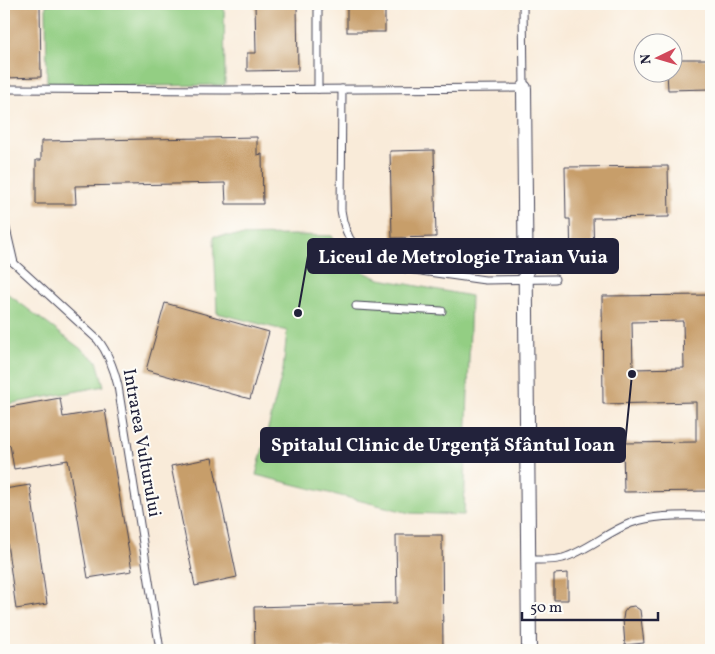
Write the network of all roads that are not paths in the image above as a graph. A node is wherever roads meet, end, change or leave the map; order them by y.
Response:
1 (318, 4) edge
2 (523, 4) edge
3 (524, 88) junction
4 (4, 89) edge
5 (318, 89) junction
6 (342, 89) junction
7 (4, 220) edge
8 (4, 254) edge
9 (14, 263) junction
10 (526, 280) junction
11 (555, 280) dead end
12 (356, 306) dead end
13 (442, 311) dead end
14 (711, 516) edge
15 (528, 560) junction
16 (160, 650) edge
17 (529, 650) edge

1 - 5 lane
2 - 3 lane
3 - 6 lane
3 - 10 street
4 - 5 lane
5 - 6 lane
6 - 10 lane
7 - 9 lane
8 - 9 lane, Intrarea Vulturului
9 - 16 lane, Intrarea Vulturului
10 - 11 lane
10 - 15 street
12 - 13 lane
14 - 15 lane
15 - 17 street

